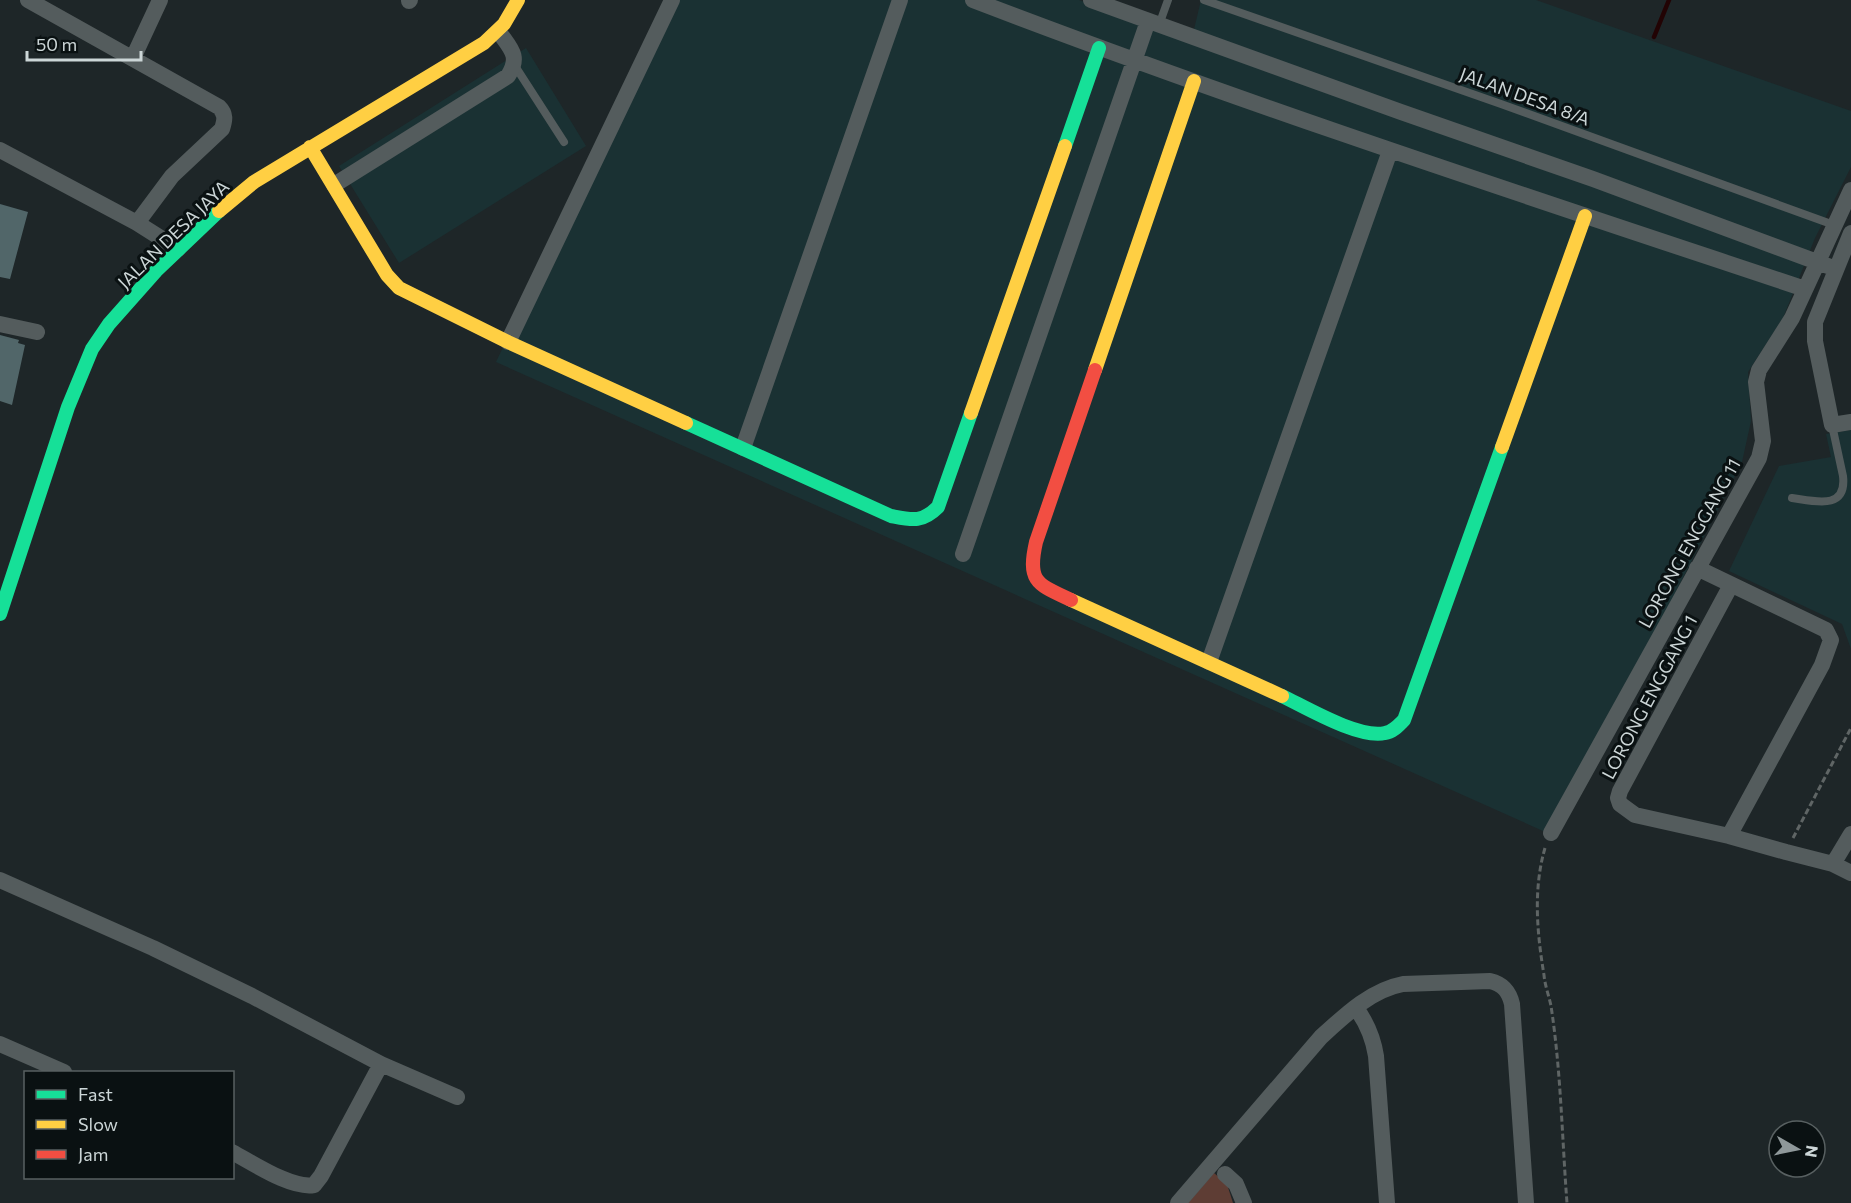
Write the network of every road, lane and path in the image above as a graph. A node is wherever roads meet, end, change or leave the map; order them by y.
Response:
1 (28, 0) edge
2 (160, 0) edge
3 (518, 0) edge
4 (672, 0) edge
5 (900, 0) edge
6 (973, 0) edge
7 (1091, 0) edge
8 (1168, 0) edge
9 (1204, 0) edge
10 (1154, 23) junction
11 (499, 32) junction
12 (1099, 48) junction
13 (133, 58) junction
14 (1135, 61) junction
15 (514, 66) junction
16 (1194, 81) junction
17 (564, 142) dead end
18 (310, 147) junction
19 (0, 150) edge
20 (1390, 151) junction
21 (334, 185) junction
22 (1851, 190) edge
23 (1585, 216) junction
24 (137, 224) junction
25 (1834, 225) junction
26 (1851, 233) edge
27 (178, 249) junction
28 (1817, 261) junction
29 (1836, 269) junction
30 (1804, 289) junction
31 (0, 324) edge
32 (36, 332) dead end
33 (507, 342) junction
34 (1851, 422) edge
35 (1832, 425) junction
36 (743, 448) junction
37 (1792, 498) dead end
38 (963, 554) dead end
39 (1697, 568) junction
40 (1731, 585) junction
41 (0, 614) edge
42 (1209, 662) junction
43 (1851, 728) edge
44 (1551, 833) joint
45 (1851, 834) edge
46 (1729, 836) junction
47 (1786, 852) junction
48 (1833, 864) junction
49 (1851, 873) edge
50 (0, 880) edge
51 (1356, 1008) junction
52 (0, 1044) edge
53 (381, 1064) junction
54 (62, 1071) edge
55 (457, 1097) dead end
56 (234, 1153) edge
57 (1225, 1174) dead end
58 (1178, 1203) edge
59 (1244, 1203) edge
60 (1387, 1203) edge
61 (1526, 1203) edge
62 (1567, 1203) edge

1 - 13 street
2 - 13 street
3 - 11 street, JALAN DESA JAYA
4 - 33 street
5 - 36 street
6 - 12 street
7 - 10 street
8 - 10 lane
9 - 25 lane, JALAN DESA 8/A
10 - 14 street
10 - 28 street
11 - 15 street
11 - 18 street, JALAN DESA JAYA
12 - 14 street
12 - 36 street
13 - 24 street
14 - 16 street
14 - 38 street
15 - 17 lane
15 - 21 street
16 - 20 street
16 - 42 street
18 - 21 street
18 - 27 street, JALAN DESA JAYA
19 - 24 street
20 - 23 street
20 - 42 street
21 - 33 street
22 - 25 street, LORONG ENGGANG 11
23 - 30 street
23 - 42 street
24 - 27 street
25 - 28 street, LORONG ENGGANG 11
26 - 29 street
27 - 41 street, JALAN DESA JAYA
28 - 29 street
28 - 30 street, LORONG ENGGANG 11
29 - 35 street
30 - 39 street, LORONG ENGGANG 11
31 - 32 street
33 - 36 street
34 - 35 street
35 - 37 lane
39 - 40 street
39 - 44 street, LORONG ENGGANG 11
40 - 46 street
40 - 46 street, LORONG ENGGANG 1
43 - 47 path
44 - 62 path
45 - 48 street
46 - 47 street, LORONG ENGGANG 1
47 - 48 street, LORONG ENGGANG 1
48 - 49 street, LORONG ENGGANG 1
50 - 53 street
51 - 58 street
51 - 60 street
51 - 61 street
52 - 54 street
53 - 55 street
53 - 56 street
57 - 59 street

